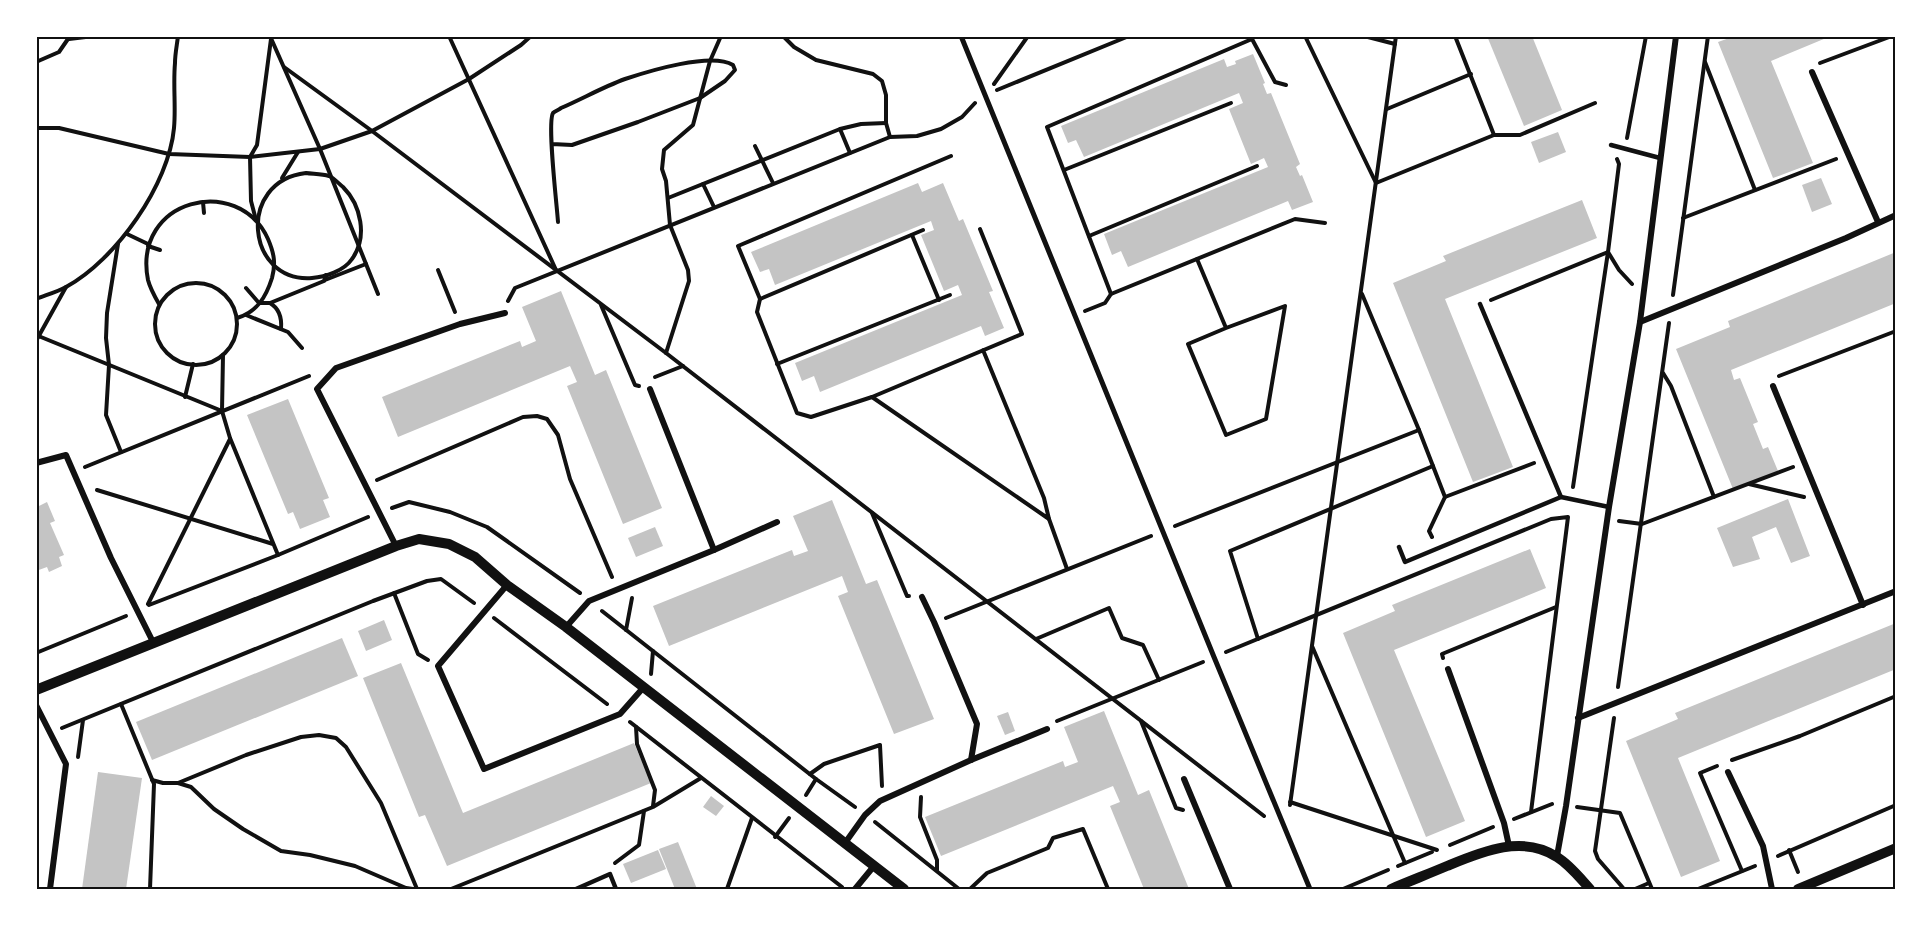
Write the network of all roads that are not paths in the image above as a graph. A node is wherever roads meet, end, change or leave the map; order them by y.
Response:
1 (961, 36) edge
2 (1676, 36) edge
3 (1812, 72) road end
4 (1611, 145) road end
5 (1660, 158) junction
6 (1896, 215) edge
7 (1878, 222) junction
8 (1480, 304) road end
9 (505, 313) road end
10 (1640, 322) junction
11 (1773, 387) road end
12 (650, 389) road end
13 (36, 463) edge
14 (1561, 497) junction
15 (1609, 507) junction
16 (777, 522) dead end
17 (396, 546) junction
18 (1399, 547) dead end
19 (714, 550) junction
20 (507, 585) junction
21 (1896, 591) edge
22 (922, 597) road end
23 (1863, 604) junction
24 (566, 627) junction
25 (153, 642) junction
26 (1448, 669) road end
27 (644, 688) junction
28 (36, 690) edge
29 (36, 705) edge
30 (1578, 718) junction
31 (1047, 729) road end
32 (971, 760) junction
33 (1728, 772) dead end
34 (1184, 779) dead end
35 (845, 843) junction
36 (1509, 846) junction
37 (1896, 848) edge
38 (1557, 856) junction
39 (874, 866) junction
40 (1823, 884) edge
41 (50, 889) edge
42 (576, 889) edge
43 (616, 889) edge
44 (855, 889) edge
45 (904, 889) edge
46 (1230, 889) edge
47 (1310, 889) edge
48 (1391, 889) edge
49 (1590, 889) edge
50 (1772, 889) edge
51 (1798, 889) edge

1 - 47 street
2 - 5 street
3 - 7 street
4 - 5 lane
5 - 10 street
6 - 7 street
7 - 10 street
8 - 14 lane
9 - 17 street
10 - 15 street
11 - 23 street
12 - 19 street
13 - 25 street
14 - 15 lane
14 - 18 lane
15 - 30 street
16 - 19 street
17 - 20 street
17 - 25 street
19 - 24 street
20 - 24 street
20 - 27 street
21 - 23 street
22 - 32 street
23 - 30 street
24 - 27 street
25 - 28 street
26 - 36 street
27 - 35 street
29 - 41 street
30 - 38 street
31 - 32 street
32 - 35 street
33 - 50 street
34 - 46 street
35 - 39 street
36 - 38 street
36 - 48 street
37 - 40 street
38 - 49 street
39 - 44 street
39 - 45 street
40 - 51 street
42 - 43 lane

